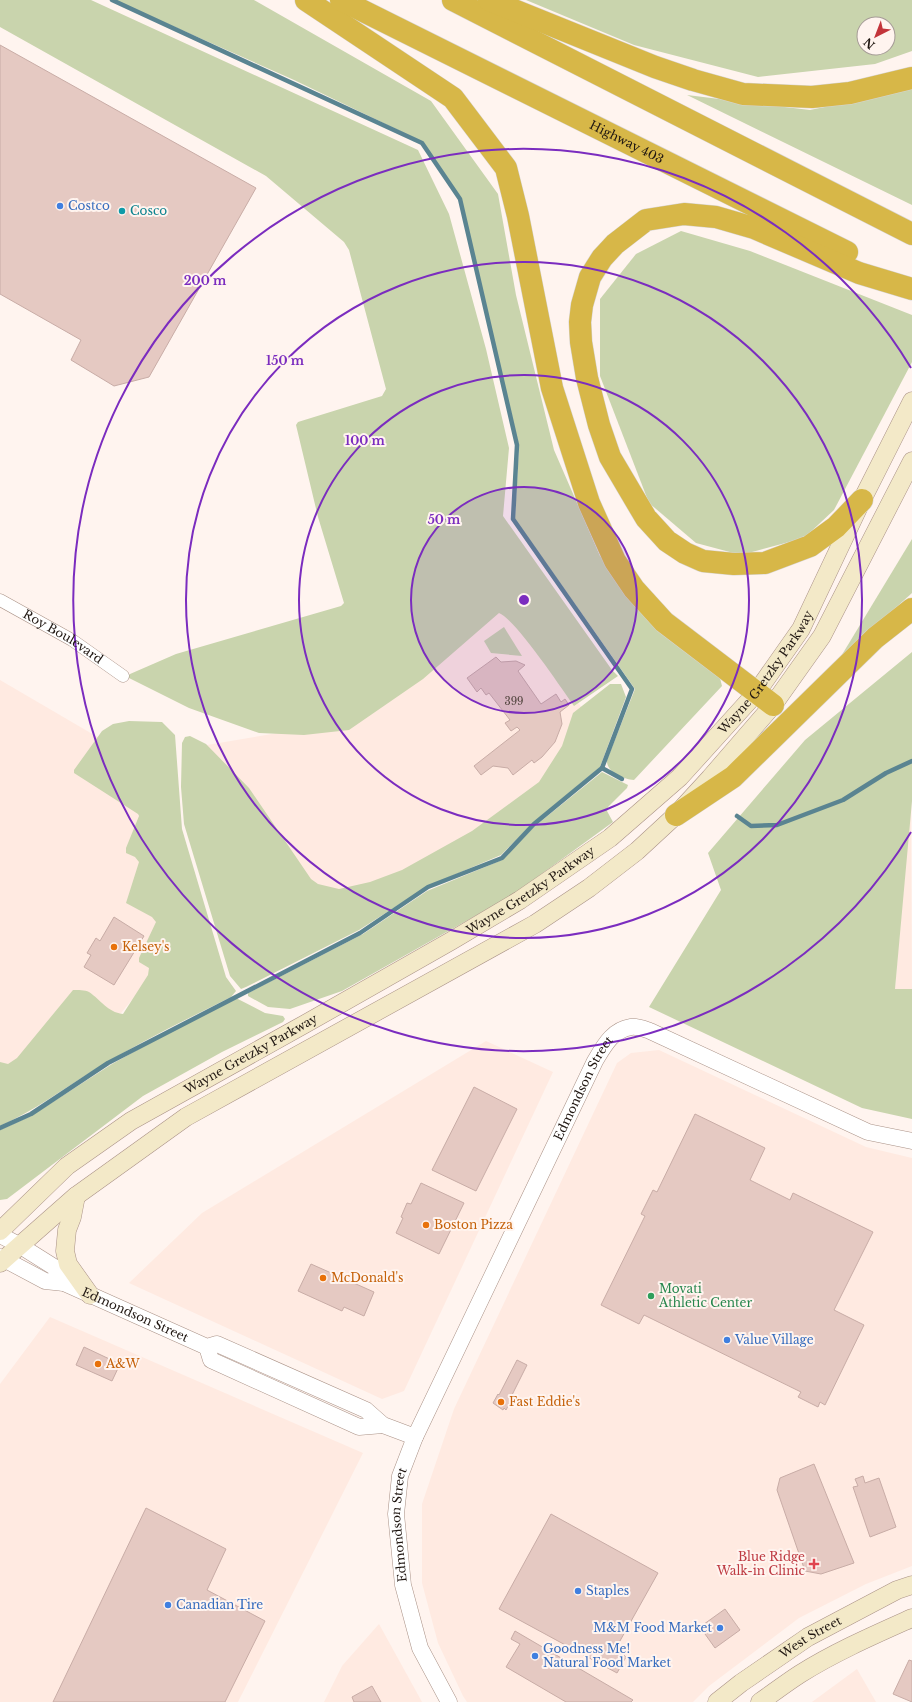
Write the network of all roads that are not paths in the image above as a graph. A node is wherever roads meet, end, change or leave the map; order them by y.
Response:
1 (306, 0) edge
2 (342, 0) edge
3 (453, 0) edge
4 (489, 0) edge
5 (912, 78) edge
6 (912, 234) edge
7 (912, 285) edge
8 (912, 289) edge
9 (912, 401) edge
10 (912, 461) edge
11 (862, 500) junction
12 (0, 600) edge
13 (912, 609) edge
14 (124, 676) dead end
15 (765, 699) junction
16 (676, 815) junction
17 (912, 1141) edge
18 (76, 1196) junction
19 (0, 1231) edge
20 (0, 1235) edge
21 (19, 1245) junction
22 (1, 1260) edge
23 (64, 1283) junction
24 (90, 1295) junction
25 (415, 1437) junction
26 (912, 1585) edge
27 (912, 1618) edge
28 (449, 1702) edge
29 (717, 1702) edge
30 (760, 1702) edge

1 - 15 highway
2 - 7 highway, Highway 403
3 - 6 highway
4 - 5 highway
8 - 11 highway
9 - 11 main road, Wayne Gretzky Parkway
10 - 15 main road, Wayne Gretzky Parkway
11 - 15 main road, Wayne Gretzky Parkway
12 - 14 street, Roy Boulevard
13 - 16 highway
15 - 16 main road, Wayne Gretzky Parkway
15 - 19 main road, Wayne Gretzky Parkway
16 - 18 main road, Wayne Gretzky Parkway
17 - 25 street, Edmondson Street
18 - 21 main road, Wayne Gretzky Parkway
18 - 24 main road
20 - 21 street, Edmondson Street
21 - 22 main road, Wayne Gretzky Parkway
21 - 23 street, Edmondson Street
22 - 23 street, Edmondson Street
23 - 24 street, Edmondson Street
24 - 25 street, Edmondson Street
25 - 28 street, Edmondson Street
26 - 29 main road, West Street
27 - 30 main road

